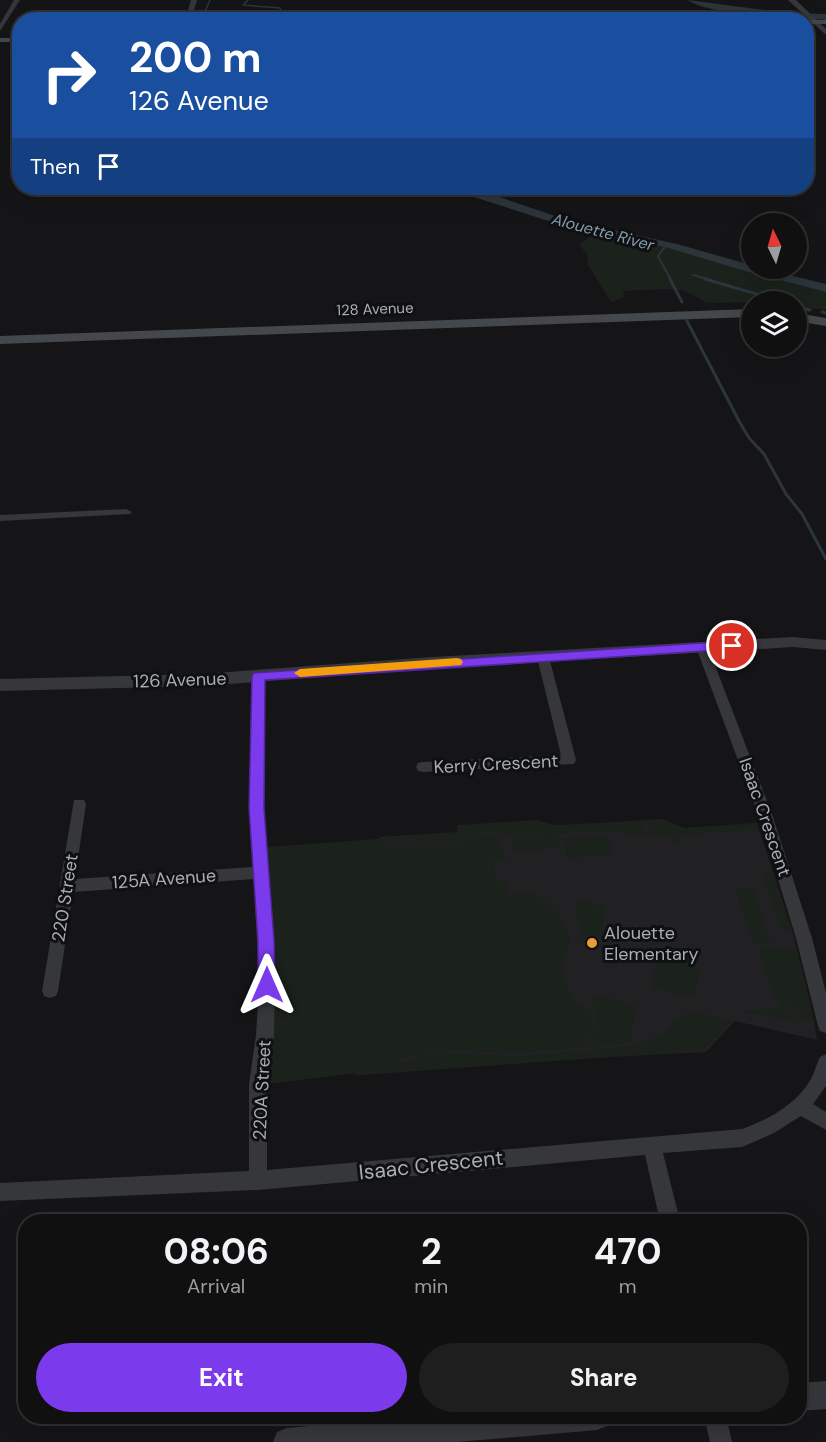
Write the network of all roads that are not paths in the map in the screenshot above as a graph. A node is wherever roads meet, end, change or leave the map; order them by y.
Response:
1 (17, 0) edge
2 (792, 0) edge
3 (803, 12) edge
4 (814, 23) edge
5 (0, 29) edge
6 (826, 33) edge
7 (741, 313) edge
8 (807, 319) edge
9 (826, 322) edge
10 (0, 340) edge
11 (126, 512) dead end
12 (0, 518) edge
13 (826, 645) edge
14 (702, 647) junction
15 (543, 657) junction
16 (258, 676) junction
17 (0, 685) edge
18 (423, 768) dead end
19 (79, 804) dead end
20 (260, 873) junction
21 (68, 886) junction
22 (50, 991) dead end
23 (826, 1026) edge
24 (826, 1062) edge
25 (822, 1086) edge
26 (799, 1105) junction
27 (826, 1122) edge
28 (652, 1145) junction
29 (258, 1181) junction
30 (0, 1192) edge
31 (668, 1214) edge
32 (826, 1395) edge
33 (807, 1397) edge
34 (528, 1424) edge
35 (717, 1424) edge
36 (424, 1436) edge
37 (287, 1442) edge
38 (720, 1442) edge

1 - 5 street
2 - 3 street
4 - 6 street
7 - 10 main road, 128 Avenue
8 - 9 main road
11 - 12 street
13 - 14 street, 126 Avenue
14 - 15 street, 126 Avenue
14 - 23 street, Isaac Crescent
15 - 16 street, 126 Avenue
15 - 18 street, Kerry Crescent
16 - 17 street, 126 Avenue
16 - 20 street, 220A Street
19 - 21 street, 220 Street
20 - 21 street, 125A Avenue
20 - 29 street, 220A Street
21 - 22 street, 220 Street
24 - 25 street, Isaac Crescent
25 - 26 street, Isaac Crescent
26 - 27 street
26 - 28 street, Isaac Crescent
28 - 29 street, Isaac Crescent
28 - 31 street
29 - 30 street, Isaac Crescent
32 - 33 street
34 - 36 street
35 - 38 street
36 - 37 street

